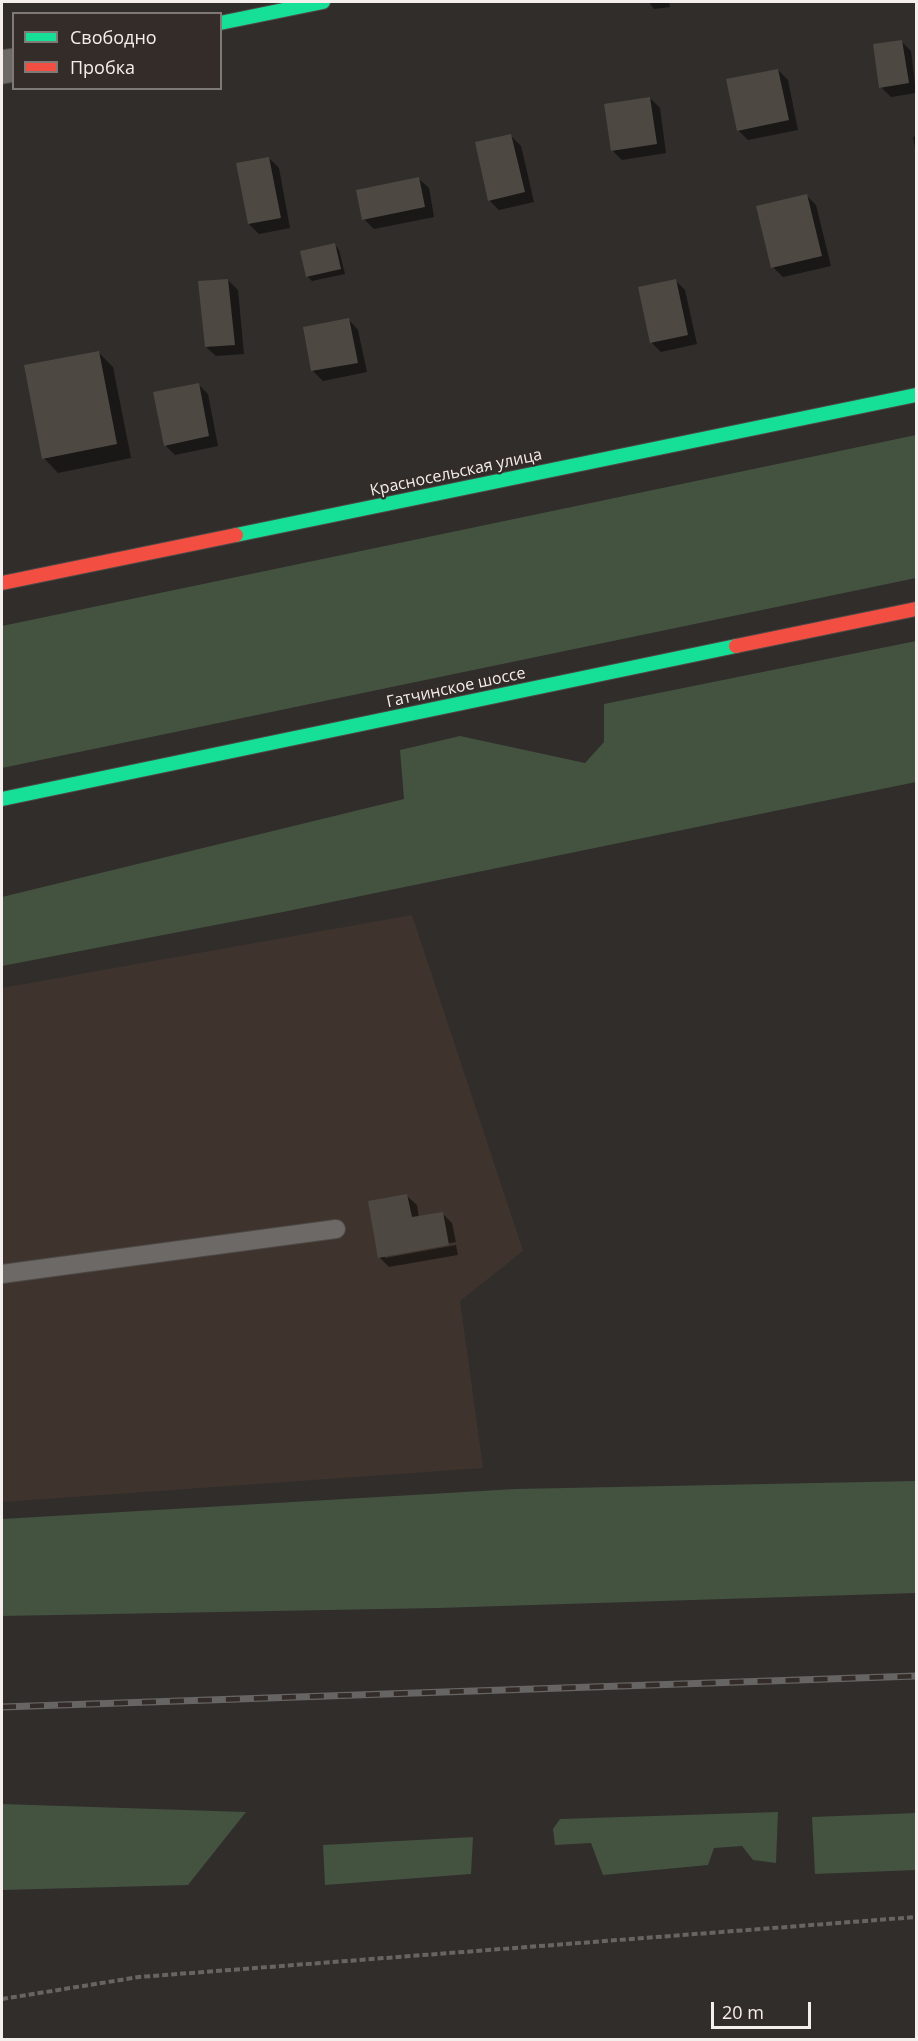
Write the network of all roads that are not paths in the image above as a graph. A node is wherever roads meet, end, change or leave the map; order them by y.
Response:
1 (323, 2) edge
2 (222, 22) edge
3 (916, 395) edge
4 (2, 583) edge
5 (916, 609) edge
6 (2, 799) edge
7 (336, 1229) dead end
8 (2, 1274) edge

1 - 2 street
3 - 4 street, Красносельская улица
5 - 6 street, Гатчинское шоссе
7 - 8 lane

